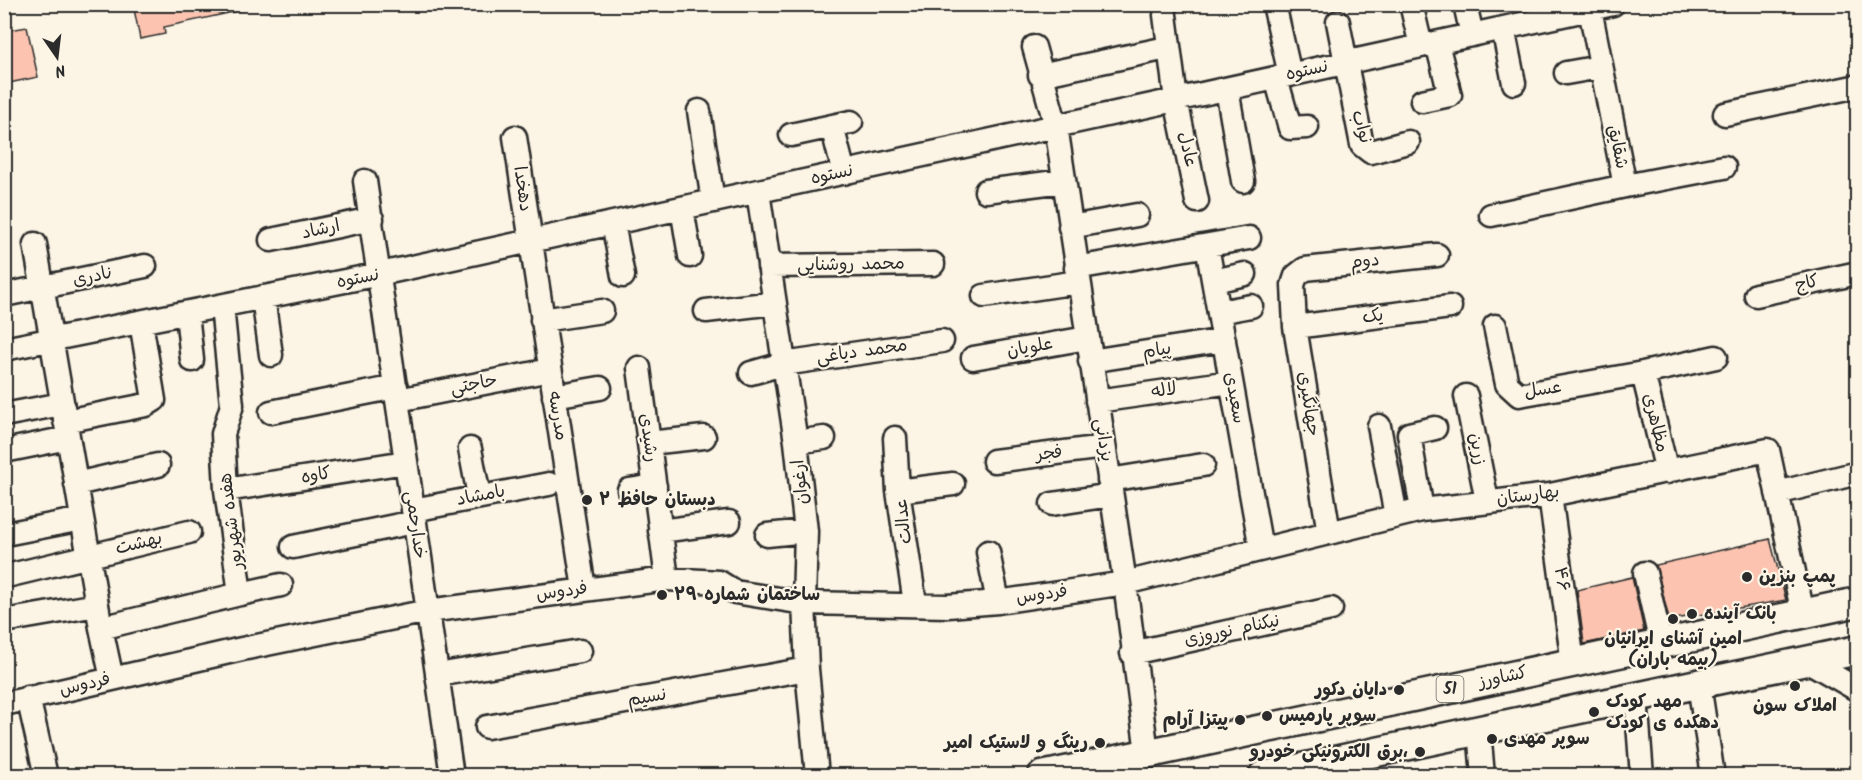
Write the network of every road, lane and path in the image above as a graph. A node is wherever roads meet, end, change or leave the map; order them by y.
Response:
1 (1274, 4) edge
2 (1466, 4) edge
3 (1613, 4) edge
4 (1412, 8) dead end
5 (1577, 9) edge
6 (1165, 15) dead end
7 (1338, 22) dead end
8 (1503, 28) junction
9 (1472, 35) junction
10 (1429, 45) junction
11 (1034, 47) dead end
12 (1167, 48) junction
13 (1346, 63) junction
14 (1600, 67) junction
15 (1566, 73) dead end
16 (1040, 75) junction
17 (1283, 77) junction
18 (1514, 83) dead end
19 (1857, 86) edge
20 (1227, 89) junction
21 (1176, 100) junction
22 (1422, 101) dead end
23 (699, 111) dead end
24 (1725, 114) dead end
25 (1056, 126) junction
26 (1307, 127) dead end
27 (790, 135) dead end
28 (514, 137) dead end
29 (1408, 142) dead end
30 (1724, 167) dead end
31 (844, 173) junction
32 (365, 181) dead end
33 (1063, 181) junction
34 (1244, 181) dead end
35 (1625, 186) junction
36 (986, 191) dead end
37 (758, 192) junction
38 (713, 201) junction
39 (1197, 201) dead end
40 (682, 208) junction
41 (1137, 215) dead end
42 (1491, 215) dead end
43 (372, 219) junction
44 (613, 223) junction
45 (1070, 227) junction
46 (1249, 238) dead end
47 (271, 240) dead end
48 (530, 242) junction
49 (34, 244) dead end
50 (1208, 246) junction
51 (1437, 255) dead end
52 (690, 256) dead end
53 (933, 264) dead end
54 (145, 266) dead end
55 (769, 266) junction
56 (1857, 273) edge
57 (380, 274) junction
58 (1245, 274) dead end
59 (1077, 275) junction
60 (623, 276) dead end
61 (1296, 276) joint
62 (1214, 281) junction
63 (42, 288) junction
64 (4, 295) edge
65 (1756, 295) dead end
66 (984, 296) dead end
67 (263, 297) junction
68 (774, 303) junction
69 (222, 306) junction
70 (1251, 306) dead end
71 (1450, 307) dead end
72 (602, 311) dead end
73 (706, 311) dead end
74 (1219, 312) junction
75 (187, 313) junction
76 (542, 320) junction
77 (141, 322) junction
78 (1495, 326) dead end
79 (1295, 327) junction
80 (1087, 338) junction
81 (1224, 340) junction
82 (51, 341) junction
83 (942, 341) dead end
84 (4, 349) edge
85 (271, 355) dead end
86 (1716, 357) dead end
87 (973, 358) dead end
88 (192, 360) dead end
89 (1090, 361) junction
90 (783, 364) junction
91 (639, 368) dead end
92 (550, 370) junction
93 (751, 373) dead end
94 (1642, 373) junction
95 (1232, 382) junction
96 (600, 388) dead end
97 (397, 394) junction
98 (554, 396) junction
99 (1466, 396) dead end
100 (1096, 401) junction
101 (271, 412) dead end
102 (4, 415) edge
103 (65, 421) junction
104 (1379, 426) dead end
105 (1435, 428) dead end
106 (704, 437) dead end
107 (824, 438) dead end
108 (895, 438) dead end
109 (796, 442) junction
110 (649, 443) junction
111 (1104, 447) junction
112 (470, 449) dead end
113 (4, 451) edge
114 (994, 461) dead end
115 (406, 462) junction
116 (158, 465) dead end
117 (1203, 465) dead end
118 (1667, 472) junction
119 (1857, 473) edge
120 (76, 484) junction
121 (549, 484) dead end
122 (953, 484) dead end
123 (655, 486) junction
124 (1110, 488) junction
125 (226, 490) junction
126 (628, 490) dead end
127 (898, 491) junction
128 (1777, 493) junction
129 (1550, 495) junction
130 (479, 496) junction
131 (1487, 501) junction
132 (1052, 504) dead end
133 (1422, 510) junction
134 (414, 516) junction
135 (1396, 516) junction
136 (82, 519) junction
137 (729, 522) dead end
138 (660, 531) junction
139 (806, 531) junction
140 (189, 532) dead end
141 (1329, 532) junction
142 (5, 534) edge
143 (767, 535) dead end
144 (293, 547) dead end
145 (1261, 549) junction
146 (988, 552) dead end
147 (88, 557) junction
148 (1645, 573) dead end
149 (11, 575) dead end
150 (667, 579) junction
151 (1125, 584) junction
152 (281, 585) dead end
153 (584, 589) junction
154 (240, 594) junction
155 (998, 602) junction
156 (1857, 602) edge
157 (804, 603) junction
158 (915, 603) junction
159 (97, 605) junction
160 (1331, 609) dead end
161 (428, 610) junction
162 (1803, 614) junction
163 (10, 620) dead end
164 (101, 628) junction
165 (1661, 644) junction
166 (1857, 650) edge
167 (580, 651) dead end
168 (1132, 653) junction
169 (1808, 661) junction
170 (1573, 663) junction
171 (807, 669) junction
172 (437, 675) junction
173 (112, 679) junction
174 (1699, 684) junction
175 (1857, 690) edge
176 (1636, 697) junction
177 (11, 699) edge
178 (487, 728) dead end
179 (1479, 730) junction
180 (1147, 753) junction
181 (1267, 775) edge
182 (46, 776) edge
183 (452, 776) edge
184 (818, 776) edge
185 (1042, 776) edge
186 (1483, 776) edge
187 (1642, 776) edge
188 (1713, 776) edge

1 - 17 street
2 - 9 street
3 - 5 street, نستوه
4 - 10 street
5 - 8 street, نستوه
5 - 14 street, شقایق
6 - 12 street, عادل
7 - 13 street
8 - 9 street, نستوه
8 - 18 street
9 - 10 street, نستوه
10 - 13 street, نستوه
10 - 22 street
11 - 16 street, یزدانی
12 - 16 street
12 - 21 street, عادل
13 - 17 street, نستوه
13 - 29 street, نواب
14 - 15 street
14 - 35 street, شقایق
16 - 25 street, یزدانی
17 - 20 street, نستوه
17 - 26 street
19 - 24 street
20 - 21 street, نستوه
20 - 34 street
21 - 25 street, نستوه
21 - 39 street, عادل
23 - 38 street
25 - 31 street, نستوه
25 - 33 street, یزدانی
27 - 31 street
28 - 48 street, دهخدا
30 - 35 street, شقایق
31 - 37 street, نستوه
32 - 43 street, خدارحمی
33 - 36 street
33 - 45 street, یزدانی
35 - 42 street
37 - 38 street, نستوه
37 - 55 street, ارغوان
38 - 40 street, نستوه
40 - 44 street, نستوه
40 - 52 street
41 - 45 street
43 - 47 street, ارشاد
43 - 57 street, خدارحمی
44 - 48 street, نستوه
44 - 60 street
45 - 59 street, یزدانی
46 - 50 street
48 - 57 street, نستوه
48 - 76 street, مدرسه
49 - 63 street
50 - 59 street
50 - 62 street, سعیدی
51 - 61 street, دوم
53 - 55 street, محمد روشنایی
54 - 63 street, نادری
55 - 68 street, ارغوان
56 - 65 street, کاج
57 - 67 street, نستوه
57 - 97 street, خدارحمی
58 - 62 street
59 - 66 street
59 - 80 street, یزدانی
61 - 79 street, جهانگیری
62 - 74 street, سعیدی
63 - 64 street, نادری
63 - 82 street
67 - 69 street, نستوه
67 - 85 street
68 - 73 street
68 - 90 street, ارغوان
69 - 75 street, نستوه
69 - 125 street, هفده شهریور
70 - 74 street
71 - 79 street, یک
72 - 76 street
74 - 81 street, سعیدی
75 - 77 street, نستوه
75 - 88 street
76 - 92 street, مدرسه
77 - 82 street, نستوه
77 - 103 street
78 - 94 street, عسل
79 - 141 street, جهانگیری
80 - 87 street, علویان
80 - 89 street, یزدانی
81 - 89 street, پیام
81 - 95 street, سعیدی
82 - 84 street, نستوه
82 - 103 street
83 - 90 street, محمد دیاغی
86 - 94 street
89 - 100 street, یزدانی
90 - 93 street, محمد دیاغی
90 - 109 street, ارغوان
91 - 110 street, رشیدی
92 - 97 street, حاجتی
92 - 98 street, مدرسه
94 - 118 street, مظاهری
95 - 100 street, لاله
95 - 145 street, سعیدی
96 - 98 street
97 - 101 street, حاجتی
97 - 115 street, خدارحمی
98 - 153 street, مدرسه
99 - 131 street, زرین
100 - 111 street, یزدانی
102 - 103 street
103 - 113 street
103 - 120 street
104 - 135 street
105 - 133 street
106 - 110 street
107 - 109 street
108 - 127 street
109 - 139 street, ارغوان
110 - 123 street, رشیدی
111 - 114 street, فجر
111 - 124 street, یزدانی
112 - 130 street
115 - 125 street, کاوه
115 - 134 street, خدارحمی
116 - 120 street
117 - 124 street
118 - 128 street, بهارستان
118 - 129 street, بهارستان
119 - 128 street
120 - 136 street
121 - 130 street, بامشاد
122 - 127 street, عدالت
123 - 126 street
123 - 138 street, رشیدی
124 - 132 street
124 - 151 street, یزدانی
125 - 154 street, هفده شهریور
127 - 158 street, عدالت
128 - 162 street, بهارستان
129 - 131 street, بهارستان
129 - 170 street, ۴۶
130 - 134 street, بامشاد
131 - 133 street, بهارستان
133 - 135 street, بهارستان
134 - 144 street, بامشاد
134 - 161 street, خدارحمی
135 - 141 street, بهارستان
136 - 142 street
136 - 147 street
137 - 138 street
138 - 150 street, رشیدی
139 - 143 street
139 - 157 street, ارغوان
140 - 147 street, بهشت
141 - 145 street, بهارستان
145 - 151 street, بهارستان
146 - 155 street
147 - 149 street, بهشت
147 - 159 street
148 - 165 street
150 - 153 street, فردوس
150 - 157 street, فردوس
151 - 155 street, فردوس
151 - 168 street, یزدانی
152 - 154 street
153 - 161 street, فردوس
154 - 164 street, هفده شهریور
155 - 158 street, فردوس
156 - 162 main road, کشاورز / 51
157 - 158 street, فردوس
157 - 171 street, ارغوان
159 - 163 street
159 - 164 street
160 - 168 street, نیکنام نوروزی
161 - 172 street, خدارحمی
161 - 173 street, فردوس
162 - 165 main road, کشاورز / 51
164 - 173 street
165 - 170 main road, کشاورز / 51
166 - 169 main road
167 - 172 street
168 - 180 street, یزدانی
169 - 174 main road
169 - 175 street
170 - 180 main road, کشاورز / 51
171 - 178 street, نسیم
171 - 184 street, ارغوان
172 - 183 street, خدارحمی
173 - 177 street, فردوس
174 - 176 main road
174 - 188 street
176 - 179 main road
176 - 187 street
177 - 182 street
179 - 181 main road
179 - 186 street
180 - 185 main road, کشاورز / 51

